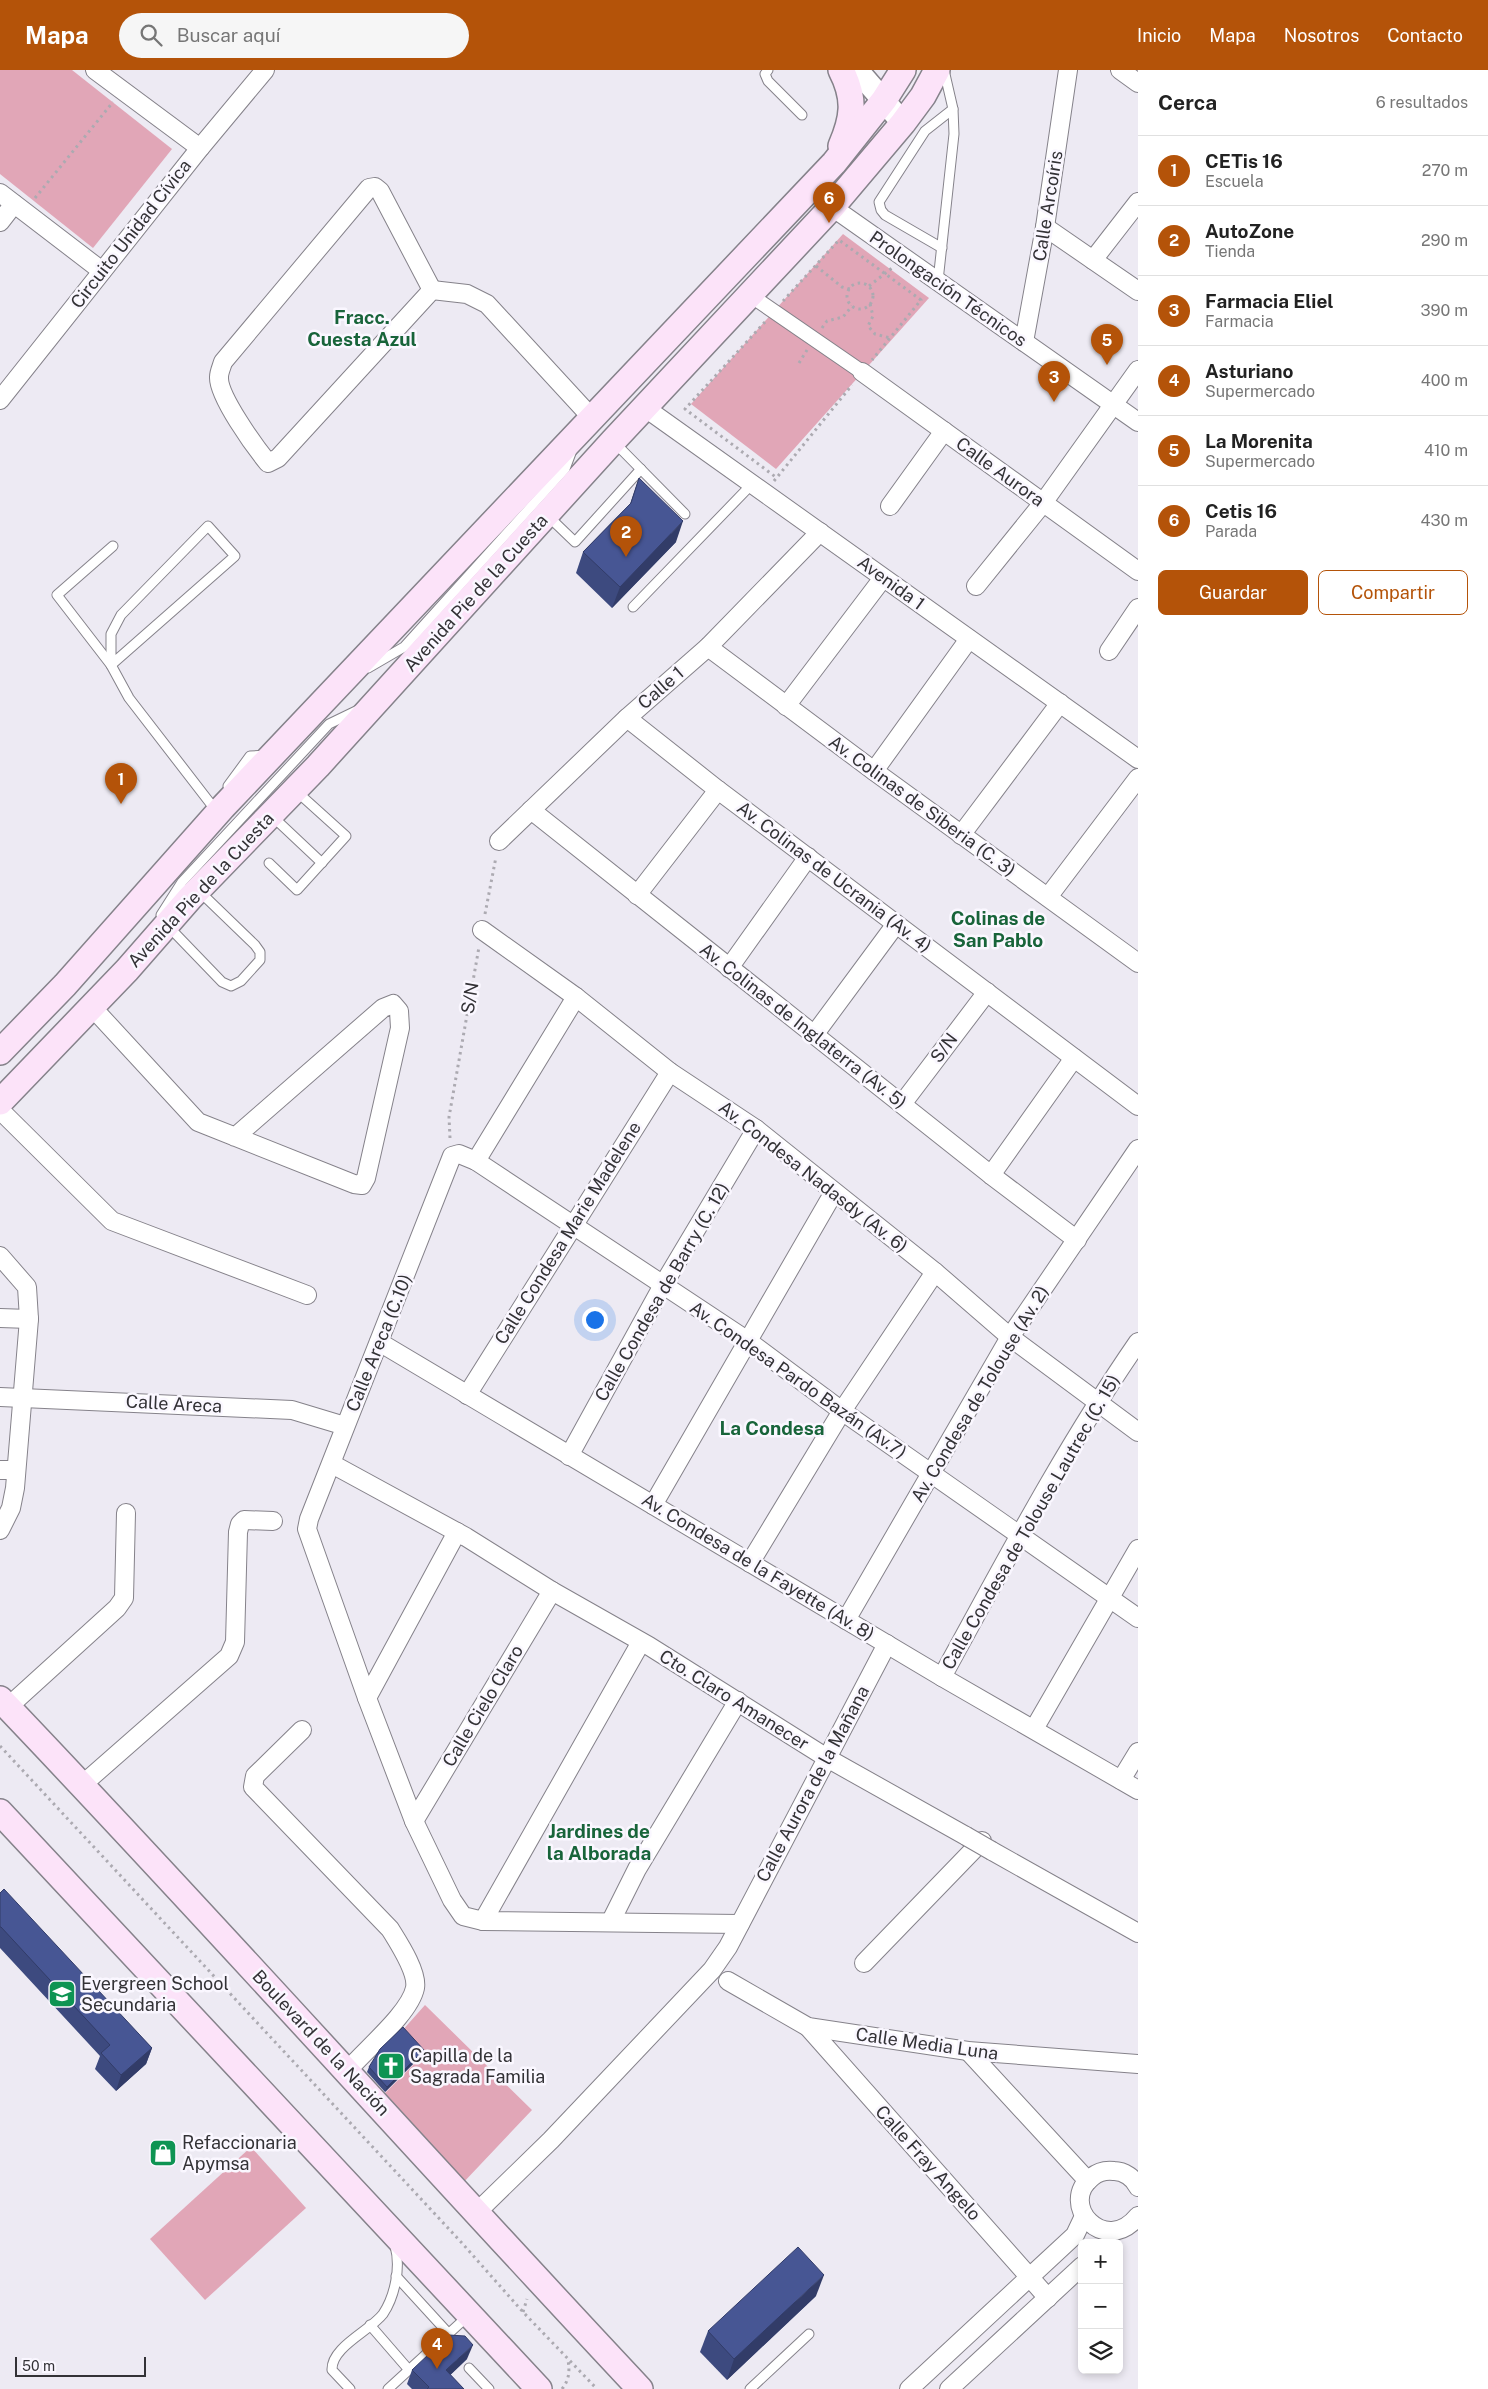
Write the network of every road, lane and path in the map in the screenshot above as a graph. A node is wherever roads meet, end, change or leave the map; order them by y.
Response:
1 (95, 70) edge
2 (265, 70) edge
3 (768, 70) edge
4 (842, 70) edge
5 (857, 70) edge
6 (937, 70) edge
7 (944, 70) edge
8 (1068, 70) edge
9 (1120, 70) edge
10 (900, 72) edge
11 (119, 82) edge
12 (1138, 83) edge
13 (923, 96) junction
14 (884, 100) junction
15 (953, 109) junction
16 (802, 114) dead end
17 (903, 123) junction
18 (200, 148) junction
19 (834, 163) junction
20 (0, 193) edge
21 (1138, 202) edge
22 (832, 207) junction
23 (19, 208) junction
24 (0, 222) edge
25 (1046, 227) junction
26 (942, 248) junction
27 (902, 256) junction
28 (1093, 260) junction
29 (816, 266) junction
30 (102, 272) junction
31 (886, 275) junction
32 (938, 281) junction
33 (869, 286) junction
34 (850, 289) junction
35 (432, 290) junction
36 (1138, 291) edge
37 (750, 294) junction
38 (870, 304) junction
39 (774, 312) junction
40 (890, 338) junction
41 (1024, 342) junction
42 (802, 343) dead end
43 (809, 348) dead end
44 (1138, 370) edge
45 (862, 372) junction
46 (0, 400) edge
47 (1113, 405) junction
48 (644, 407) junction
49 (1138, 422) edge
50 (586, 423) junction
51 (944, 431) junction
52 (613, 441) junction
53 (641, 470) junction
54 (777, 478) junction
55 (758, 489) junction
56 (1043, 503) junction
57 (890, 506) dead end
58 (685, 514) dead end
59 (546, 515) junction
60 (820, 532) junction
61 (112, 546) dead end
62 (1138, 572) edge
63 (883, 578) junction
64 (976, 586) dead end
65 (633, 607) dead end
66 (1138, 608) edge
67 (969, 639) junction
68 (708, 646) junction
69 (1109, 651) dead end
70 (111, 665) junction
71 (381, 698) junction
72 (1060, 704) junction
73 (786, 706) junction
74 (627, 718) junction
75 (1138, 759) edge
76 (874, 771) junction
77 (1138, 778) edge
78 (295, 790) junction
79 (718, 790) junction
80 (220, 810) junction
81 (531, 810) junction
82 (271, 814) junction
83 (961, 835) junction
84 (499, 841) joint
85 (808, 857) junction
86 (269, 863) dead end
87 (322, 863) junction
88 (198, 890) junction
89 (637, 896) junction
90 (1048, 898) junction
91 (166, 924) junction
92 (896, 924) junction
93 (482, 930) junction
94 (1138, 962) edge
95 (729, 968) junction
96 (127, 970) junction
97 (987, 992) junction
98 (576, 997) junction
99 (92, 1007) junction
100 (814, 1035) junction
101 (0, 1052) edge
102 (1074, 1058) junction
103 (670, 1072) junction
104 (0, 1102) edge
105 (902, 1104) junction
106 (1138, 1106) edge
107 (0, 1110) edge
108 (756, 1129) junction
109 (235, 1137) junction
110 (1138, 1149) edge
111 (452, 1156) junction
112 (476, 1161) junction
113 (991, 1175) junction
114 (834, 1192) junction
115 (572, 1224) junction
116 (1077, 1240) junction
117 (0, 1256) edge
118 (934, 1272) junction
119 (663, 1285) junction
120 (307, 1295) dead end
121 (0, 1318) edge
122 (29, 1319) junction
123 (1010, 1337) junction
124 (748, 1341) junction
125 (379, 1342) junction
126 (1138, 1342) edge
127 (467, 1395) junction
128 (0, 1397) edge
129 (21, 1397) junction
130 (1097, 1401) junction
131 (842, 1411) junction
132 (345, 1426) junction
133 (1138, 1432) edge
134 (569, 1456) junction
135 (332, 1464) junction
136 (8, 1470) edge
137 (930, 1474) junction
138 (653, 1505) junction
139 (126, 1513) dead end
140 (273, 1521) dead end
141 (0, 1530) edge
142 (457, 1532) junction
143 (1020, 1535) junction
144 (1138, 1549) edge
145 (750, 1563) junction
146 (552, 1591) junction
147 (1108, 1598) junction
148 (1138, 1618) edge
149 (846, 1620) junction
150 (641, 1642) junction
151 (887, 1644) junction
152 (942, 1677) junction
153 (367, 1698) junction
154 (738, 1701) junction
155 (4, 1703) edge
156 (1034, 1729) junction
157 (302, 1730) dead end
158 (0, 1746) edge
159 (1138, 1752) edge
160 (827, 1758) junction
161 (1121, 1780) junction
162 (82, 1785) junction
163 (1138, 1790) edge
164 (0, 1812) edge
165 (414, 1821) junction
166 (980, 1842) junction
167 (483, 1921) junction
168 (611, 1921) junction
169 (740, 1924) junction
170 (1138, 1933) edge
171 (864, 1963) dead end
172 (728, 1981) dead end
173 (808, 2028) junction
174 (968, 2052) junction
175 (1138, 2064) edge
176 (348, 2070) junction
177 (1088, 2180) junction
178 (1138, 2187) edge
179 (475, 2214) junction
180 (1084, 2216) junction
181 (1138, 2216) edge
182 (391, 2231) junction
183 (1112, 2237) edge
184 (1078, 2270) edge
185 (396, 2276) junction
186 (1030, 2278) junction
187 (1048, 2298) junction
188 (470, 2315) junction
189 (370, 2325) junction
190 (449, 2334) junction
191 (809, 2334) dead end
192 (568, 2360) junction
193 (469, 2368) dead end
194 (409, 2370) junction
195 (350, 2389) edge
196 (388, 2389) edge
197 (489, 2389) edge
198 (539, 2389) edge
199 (562, 2389) edge
200 (597, 2389) edge
201 (640, 2389) edge
202 (750, 2389) edge
203 (909, 2389) edge
204 (949, 2389) edge

1 - 11 street
2 - 18 street, Circuito Unidad Cívica
3 - 16 lane
4 - 19 main road
5 - 14 street
6 - 13 main road, Avenida Pie de la Cuesta
7 - 15 lane
8 - 25 street, Calle Arcoíris
9 - 12 street
10 - 13 street
10 - 14 main road, Avenida Pie de la Cuesta
11 - 18 street
11 - 23 path
13 - 17 main road, Avenida Pie de la Cuesta
14 - 17 street
14 - 19 main road, Avenida Pie de la Cuesta
15 - 26 lane
15 - 26 lane
17 - 22 main road, Avenida Pie de la Cuesta
18 - 30 street, Circuito Unidad Cívica
19 - 50 main road, Avenida Pie de la Cuesta
20 - 23 street
21 - 28 street
22 - 27 street, Prolongación Técnicos
22 - 37 main road, Avenida Pie de la Cuesta
23 - 24 street
23 - 30 street
25 - 28 street
25 - 41 street, Calle Arcoíris
26 - 32 lane
27 - 31 path
27 - 32 street, Prolongación Técnicos
28 - 36 street
29 - 31 path
29 - 34 path
29 - 39 path
30 - 46 street, Circuito Unidad Cívica
31 - 33 path
31 - 40 path
32 - 41 street, Prolongación Técnicos
33 - 34 path
33 - 38 path
34 - 38 path
35 - 35 street
35 - 50 street
37 - 39 street
37 - 48 main road, Avenida Pie de la Cuesta
38 - 40 path
39 - 45 street
39 - 54 path
40 - 45 path
41 - 47 street, Prolongación Técnicos
42 - 43 path
44 - 47 street
45 - 51 street, Calle Aurora
45 - 54 path
47 - 49 street, Prolongación Técnicos
47 - 56 street
48 - 52 main road, Avenida Pie de la Cuesta
48 - 55 street, Avenida 1
50 - 80 main road, Avenida Pie de la Cuesta
51 - 56 street, Calle Aurora
51 - 57 street
52 - 53 lane
52 - 59 main road, Avenida Pie de la Cuesta
53 - 58 lane
53 - 59 lane
54 - 55 path
55 - 60 street, Avenida 1
55 - 65 lane
56 - 62 street, Calle Aurora
56 - 64 street
59 - 71 main road, Avenida Pie de la Cuesta
60 - 63 street, Avenida 1
60 - 68 street, Calle 1
61 - 70 lane
63 - 67 street, Avenida 1
63 - 73 street
66 - 69 street
67 - 72 street, Avenida 1
67 - 76 street
68 - 73 street, Av. Colinas de Siberia (C. 3)
68 - 74 street, Calle 1
70 - 70 lane
70 - 80 lane
71 - 78 main road, Avenida Pie de la Cuesta
71 - 96 lane
72 - 75 street, Avenida 1
72 - 83 street
73 - 76 street, Av. Colinas de Siberia (C. 3)
74 - 79 street, Av. Colinas de Ucrania (Av. 4)
74 - 81 street, Calle 1
76 - 83 street, Av. Colinas de Siberia (C. 3)
77 - 90 street
78 - 82 main road, Avenida Pie de la Cuesta
78 - 87 lane
79 - 85 street, Av. Colinas de Ucrania (Av. 4)
79 - 89 street
80 - 101 main road, Avenida Pie de la Cuesta
81 - 84 street, Calle 1
81 - 89 street, Av. Colinas de Inglaterra (Av. 5)
82 - 87 lane
82 - 88 main road, Avenida Pie de la Cuesta
83 - 90 street, Av. Colinas de Siberia (C. 3)
84 - 93 path, S/N
85 - 92 street, Av. Colinas de Ucrania (Av. 4)
85 - 95 street
86 - 87 lane
88 - 91 main road, Avenida Pie de la Cuesta
88 - 91 lane
89 - 95 street, Av. Colinas de Inglaterra (Av. 5)
90 - 94 street, Av. Colinas de Siberia (C. 3)
91 - 96 main road, Avenida Pie de la Cuesta
92 - 97 street, Av. Colinas de Ucrania (Av. 4)
92 - 100 street
93 - 98 street, Av. Condesa Nadasdy (Av. 6)
93 - 111 path, S/N
95 - 100 street, Av. Colinas de Inglaterra (Av. 5)
96 - 99 main road, Avenida Pie de la Cuesta
97 - 102 street, Av. Colinas de Ucrania (Av. 4)
97 - 105 street, S/N
98 - 103 street, Av. Condesa Nadasdy (Av. 6)
98 - 112 street
99 - 104 main road, Avenida Pie de la Cuesta
99 - 109 street
100 - 105 street, Av. Colinas de Inglaterra (Av. 5)
102 - 106 street, Av. Colinas de Ucrania (Av. 4)
102 - 113 street
103 - 108 street, Av. Condesa Nadasdy (Av. 6)
103 - 115 street, Calle Condesa Marie Madelene
105 - 113 street, Av. Colinas de Inglaterra (Av. 5)
107 - 120 street
108 - 114 street, Av. Condesa Nadasdy (Av. 6)
108 - 119 street, Calle Condesa de Barry (C. 12)
109 - 109 street
110 - 116 street, Av. Condesa de Tolouse (Av. 2)
111 - 112 street, Av. Condesa Pardo Bazán (Av.7)
111 - 125 street, Calle Areca (C.10)
112 - 115 street, Av. Condesa Pardo Bazán (Av.7)
113 - 116 street, Av. Colinas de Inglaterra (Av. 5)
114 - 118 street, Av. Condesa Nadasdy (Av. 6)
114 - 124 street
115 - 119 street, Av. Condesa Pardo Bazán (Av.7)
115 - 127 street, Calle Condesa Marie Madelene
116 - 123 street, Av. Condesa de Tolouse (Av. 2)
117 - 122 street
118 - 123 street, Av. Condesa Nadasdy (Av. 6)
118 - 131 street
119 - 124 street, Av. Condesa Pardo Bazán (Av.7)
119 - 134 street, Calle Condesa de Barry (C. 12)
121 - 122 street
122 - 129 street
123 - 130 street, Av. Condesa Nadasdy (Av. 6)
123 - 137 street, Av. Condesa de Tolouse (Av. 2)
124 - 131 street, Av. Condesa Pardo Bazán (Av.7)
124 - 138 street
125 - 127 street, Av. Condesa de la Fayette (Av. 8)
125 - 132 street, Calle Areca (C.10)
126 - 130 street, Calle Condesa de Tolouse Lautrec (C. 15)
127 - 134 street, Av. Condesa de la Fayette (Av. 8)
128 - 129 street, Calle Areca
129 - 132 street, Calle Areca
129 - 136 street
130 - 133 street, Av. Condesa Nadasdy (Av. 6)
130 - 143 street, Calle Condesa de Tolouse Lautrec (C. 15)
131 - 137 street, Av. Condesa Pardo Bazán (Av.7)
131 - 145 street
132 - 135 street, Calle Areca (C.10)
134 - 138 street, Av. Condesa de la Fayette (Av. 8)
135 - 142 street, Cto. Claro Amanecer
135 - 153 street, Calle Areca (C.10)
136 - 141 street
137 - 143 street, Av. Condesa Pardo Bazán (Av.7)
137 - 149 street, Av. Condesa de Tolouse (Av. 2)
138 - 145 street, Av. Condesa de la Fayette (Av. 8)
139 - 155 street
140 - 162 street
142 - 146 street, Cto. Claro Amanecer
142 - 153 street
143 - 147 street, Av. Condesa Pardo Bazán (Av.7)
143 - 152 street, Calle Condesa de Tolouse Lautrec (C. 15)
144 - 147 street
145 - 149 street, Av. Condesa de la Fayette (Av. 8)
146 - 150 street, Cto. Claro Amanecer
146 - 165 street, Calle Cielo Claro
147 - 148 street, Av. Condesa Pardo Bazán (Av.7)
147 - 156 street
149 - 151 street, Av. Condesa de la Fayette (Av. 8)
150 - 154 street, Cto. Claro Amanecer
150 - 167 street
151 - 152 street, Av. Condesa de la Fayette (Av. 8)
151 - 160 street, Calle Aurora de la Mañana
152 - 156 street, Av. Condesa de la Fayette (Av. 8)
153 - 165 street
154 - 160 street, Cto. Claro Amanecer
154 - 168 street
155 - 162 main road, Boulevard de la Nación
156 - 161 street, Av. Condesa de la Fayette (Av. 8)
157 - 176 street
158 - 192 path
159 - 161 street
160 - 166 street, Cto. Claro Amanecer
160 - 169 street, Calle Aurora de la Mañana
161 - 163 street, Av. Condesa de la Fayette (Av. 8)
162 - 176 main road, Boulevard de la Nación
164 - 182 main road
165 - 167 street
166 - 170 street, Cto. Claro Amanecer
166 - 171 street
167 - 168 street
168 - 169 street
169 - 179 street, Calle Aurora de la Mañana
172 - 173 street, Calle Media Luna
173 - 174 street, Calle Media Luna
173 - 186 street, Calle Fray Angelo
174 - 175 street, Calle Media Luna
174 - 177 street
176 - 179 main road, Boulevard de la Nación
177 - 178 street
177 - 180 street
179 - 201 main road, Boulevard de la Nación
180 - 183 street
180 - 186 street
181 - 183 street
182 - 185 lane
182 - 188 main road
184 - 187 street
185 - 189 lane
185 - 190 lane
186 - 187 street, Calle Fray Angelo
186 - 203 street
187 - 204 street
188 - 190 lane
188 - 198 main road
189 - 194 lane
189 - 195 lane
190 - 194 lane
191 - 202 lane
192 - 199 path
192 - 200 path
193 - 197 lane
194 - 196 lane

